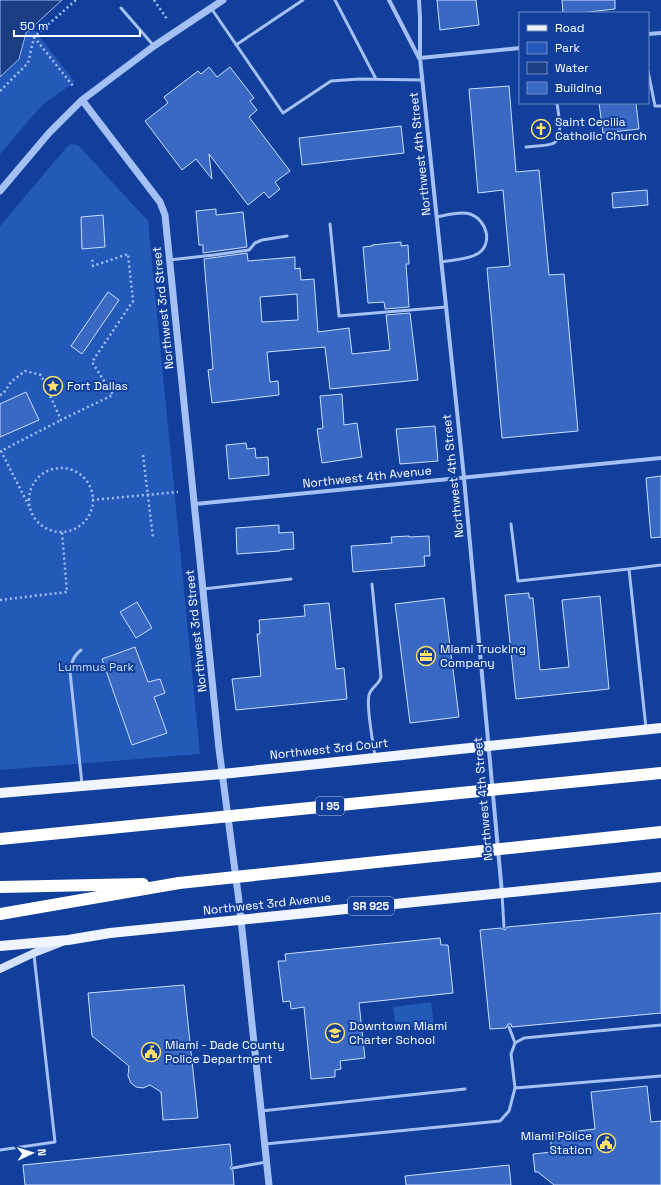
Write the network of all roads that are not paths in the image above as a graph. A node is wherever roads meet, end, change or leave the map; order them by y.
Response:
1 (223, 0) edge
2 (303, 0) edge
3 (335, 0) edge
4 (389, 0) edge
5 (419, 0) edge
6 (121, 8) dead end
7 (211, 8) junction
8 (661, 33) edge
9 (649, 34) edge
10 (236, 45) junction
11 (154, 46) junction
12 (519, 48) edge
13 (420, 58) junction
14 (376, 79) junction
15 (649, 79) edge
16 (422, 80) junction
17 (82, 100) junction
18 (557, 104) edge
19 (661, 106) edge
20 (526, 147) dead end
21 (0, 190) edge
22 (437, 217) junction
23 (330, 224) dead end
24 (287, 236) dead end
25 (169, 260) junction
26 (442, 262) junction
27 (446, 307) junction
28 (661, 458) edge
29 (464, 478) junction
30 (195, 504) junction
31 (511, 524) dead end
32 (661, 565) edge
33 (629, 569) junction
34 (291, 579) dead end
35 (372, 584) dead end
36 (203, 589) junction
37 (81, 650) dead end
38 (661, 728) edge
39 (646, 730) junction
40 (488, 745) junction
41 (375, 757) junction
42 (222, 774) junction
43 (661, 774) edge
44 (82, 785) junction
45 (0, 793) edge
46 (661, 832) edge
47 (0, 839) edge
48 (661, 877) edge
49 (179, 883) junction
50 (0, 887) edge
51 (502, 892) junction
52 (0, 914) edge
53 (240, 920) junction
54 (504, 928) dead end
55 (68, 940) junction
56 (0, 946) edge
57 (34, 953) junction
58 (0, 969) edge
59 (661, 1025) edge
60 (509, 1027) dead end
61 (515, 1043) junction
62 (661, 1076) edge
63 (515, 1088) junction
64 (465, 1089) dead end
65 (261, 1111) junction
66 (264, 1144) junction
67 (0, 1150) edge
68 (266, 1162) junction
69 (233, 1168) dead end
70 (269, 1185) edge

1 - 7 street
2 - 10 lane
3 - 14 lane
4 - 13 street, Northwest 4th Street
5 - 13 street, Northwest 4th Street
6 - 11 lane
7 - 10 lane
7 - 11 street
8 - 9 street
10 - 14 lane
11 - 17 street
12 - 13 street
13 - 16 street, Northwest 4th Street
14 - 16 lane
15 - 19 lane
16 - 22 street, Northwest 4th Street
17 - 21 street
17 - 25 street, Northwest 3rd Street
18 - 20 lane
22 - 26 street, Northwest 4th Street
22 - 26 lane
23 - 27 lane
24 - 25 lane
25 - 30 street, Northwest 3rd Street
26 - 27 street, Northwest 4th Street
27 - 29 street, Northwest 4th Street
28 - 29 street, Northwest 4th Avenue
29 - 30 street, Northwest 4th Avenue
29 - 40 street, Northwest 4th Street
30 - 36 street, Northwest 3rd Street
31 - 33 lane
32 - 33 lane
33 - 39 lane
34 - 36 lane
35 - 41 lane
36 - 42 street, Northwest 3rd Street
37 - 44 lane
38 - 39 main road, Northwest 3rd Court
39 - 40 main road, Northwest 3rd Court
40 - 41 main road, Northwest 3rd Court
40 - 51 street, Northwest 4th Street
41 - 42 main road, Northwest 3rd Court
42 - 44 main road, Northwest 3rd Court
42 - 53 street, Northwest 3rd Street
43 - 47 highway, I 95, bridge
44 - 45 main road, Northwest 3rd Court
46 - 49 highway, bridge
48 - 51 main road, Northwest 3rd Avenue / SR 925
49 - 50 highway
49 - 52 highway
51 - 53 main road, Northwest 3rd Avenue / SR 925
51 - 54 lane
53 - 55 main road, Northwest 3rd Avenue / SR 925
53 - 65 street, Northwest 3rd Street
55 - 56 main road, Northwest 3rd Avenue
55 - 57 main road, Northwest 3rd Avenue / SR 925
57 - 58 main road, Northwest 3rd Avenue / SR 925
57 - 67 lane
59 - 61 lane
60 - 61 lane
61 - 63 lane
62 - 63 lane
63 - 66 lane
64 - 65 lane
65 - 66 street, Northwest 3rd Street
66 - 68 street, Northwest 3rd Street
68 - 69 lane
68 - 70 street, Northwest 3rd Street

